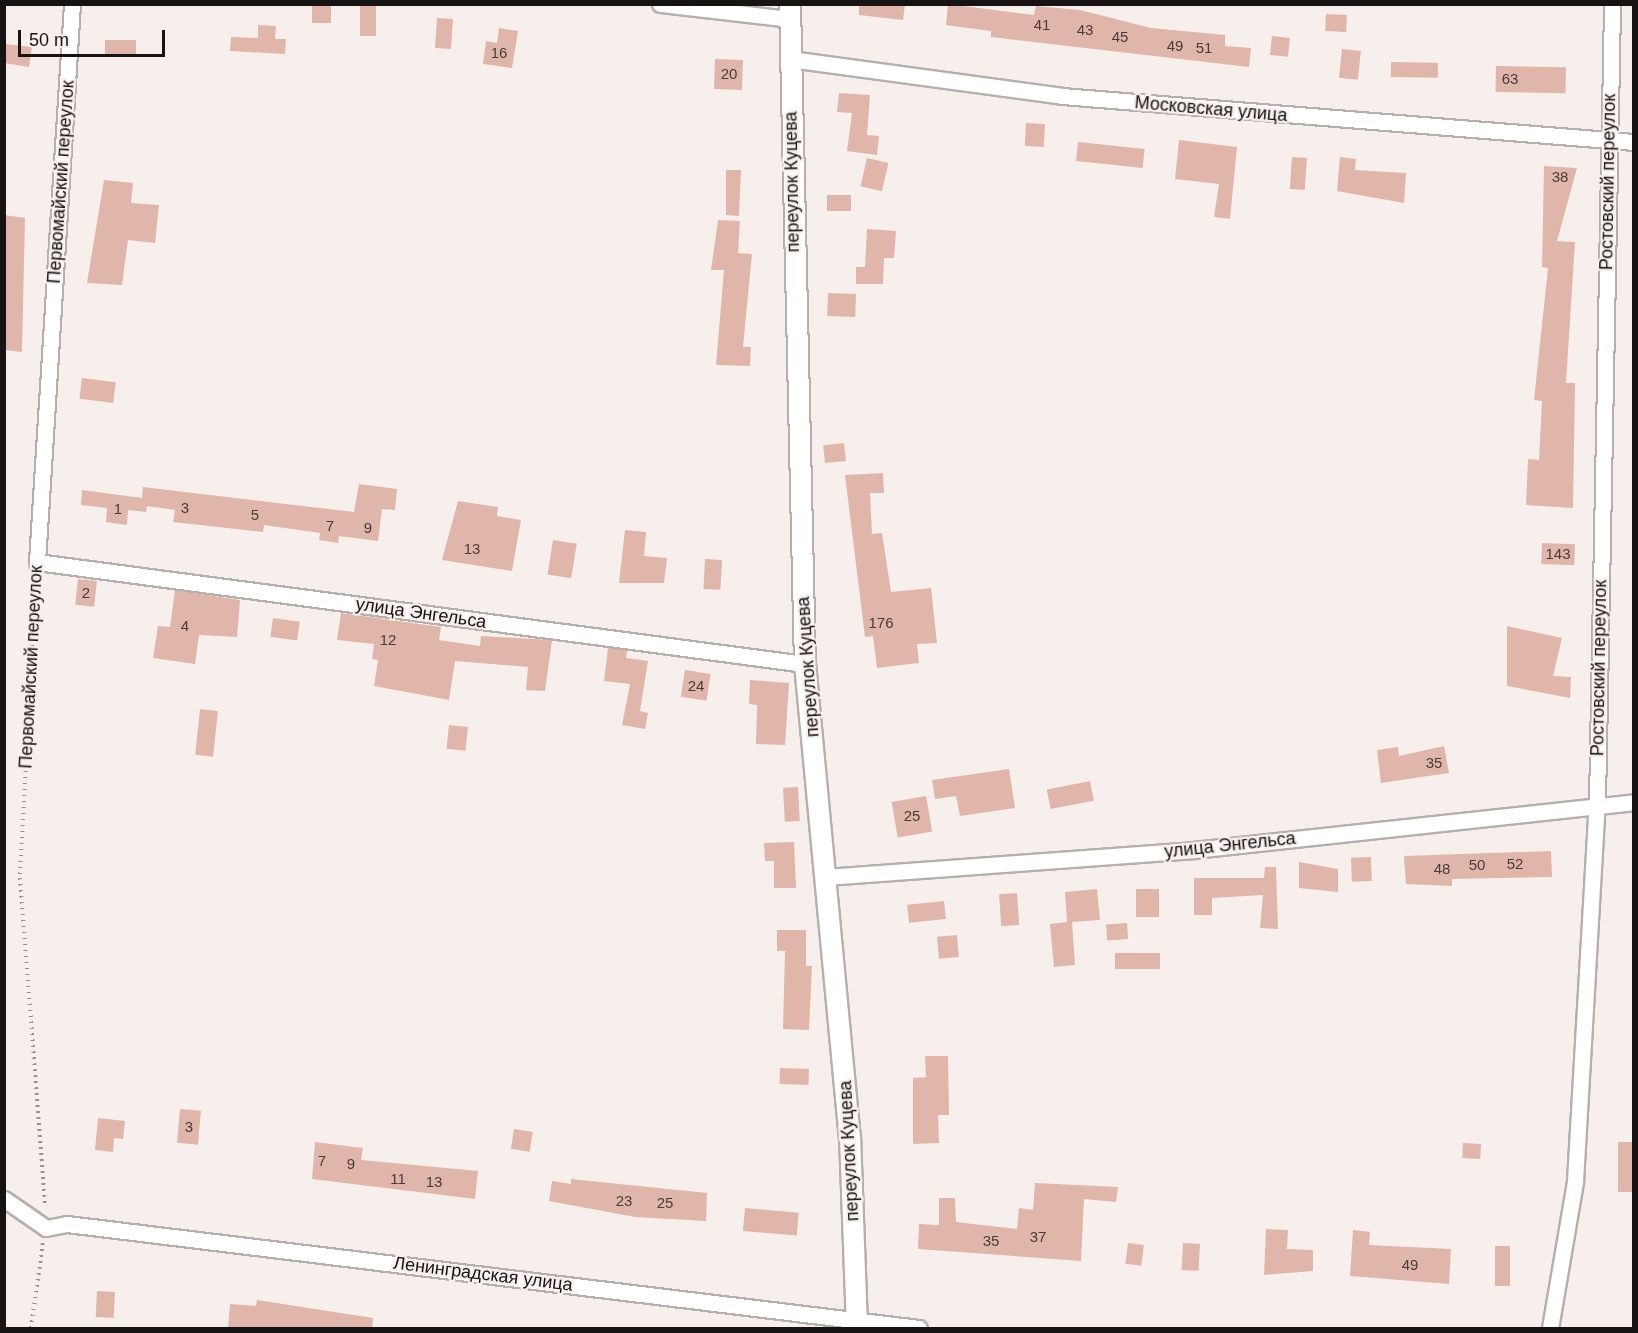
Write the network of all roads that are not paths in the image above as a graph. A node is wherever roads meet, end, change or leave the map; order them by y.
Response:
1 (72, 4) edge
2 (660, 4) edge
3 (1612, 4) edge
4 (790, 12) edge
5 (790, 60) junction
6 (1608, 142) junction
7 (1634, 142) edge
8 (37, 562) joint
9 (805, 664) junction
10 (1597, 802) junction
11 (1634, 802) edge
12 (826, 877) junction
13 (4, 1199) edge
14 (857, 1324) edge
15 (919, 1329) edge
16 (1550, 1329) edge

1 - 8 street, Первомайский переулок
2 - 4 street
3 - 6 street, Ростовский переулок
4 - 5 street, переулок Куцева
5 - 6 street, Московская улица
5 - 9 street, переулок Куцева
6 - 7 street, Московская улица
6 - 10 street, Ростовский переулок
8 - 9 street, улица Энгельса
9 - 12 street, переулок Куцева
10 - 11 street, улица Энгельса
10 - 12 street, улица Энгельса
10 - 16 street, Ростовский переулок
12 - 14 street, переулок Куцева
13 - 14 street, Ленинградская улица
14 - 15 street, Ленинградская улица

